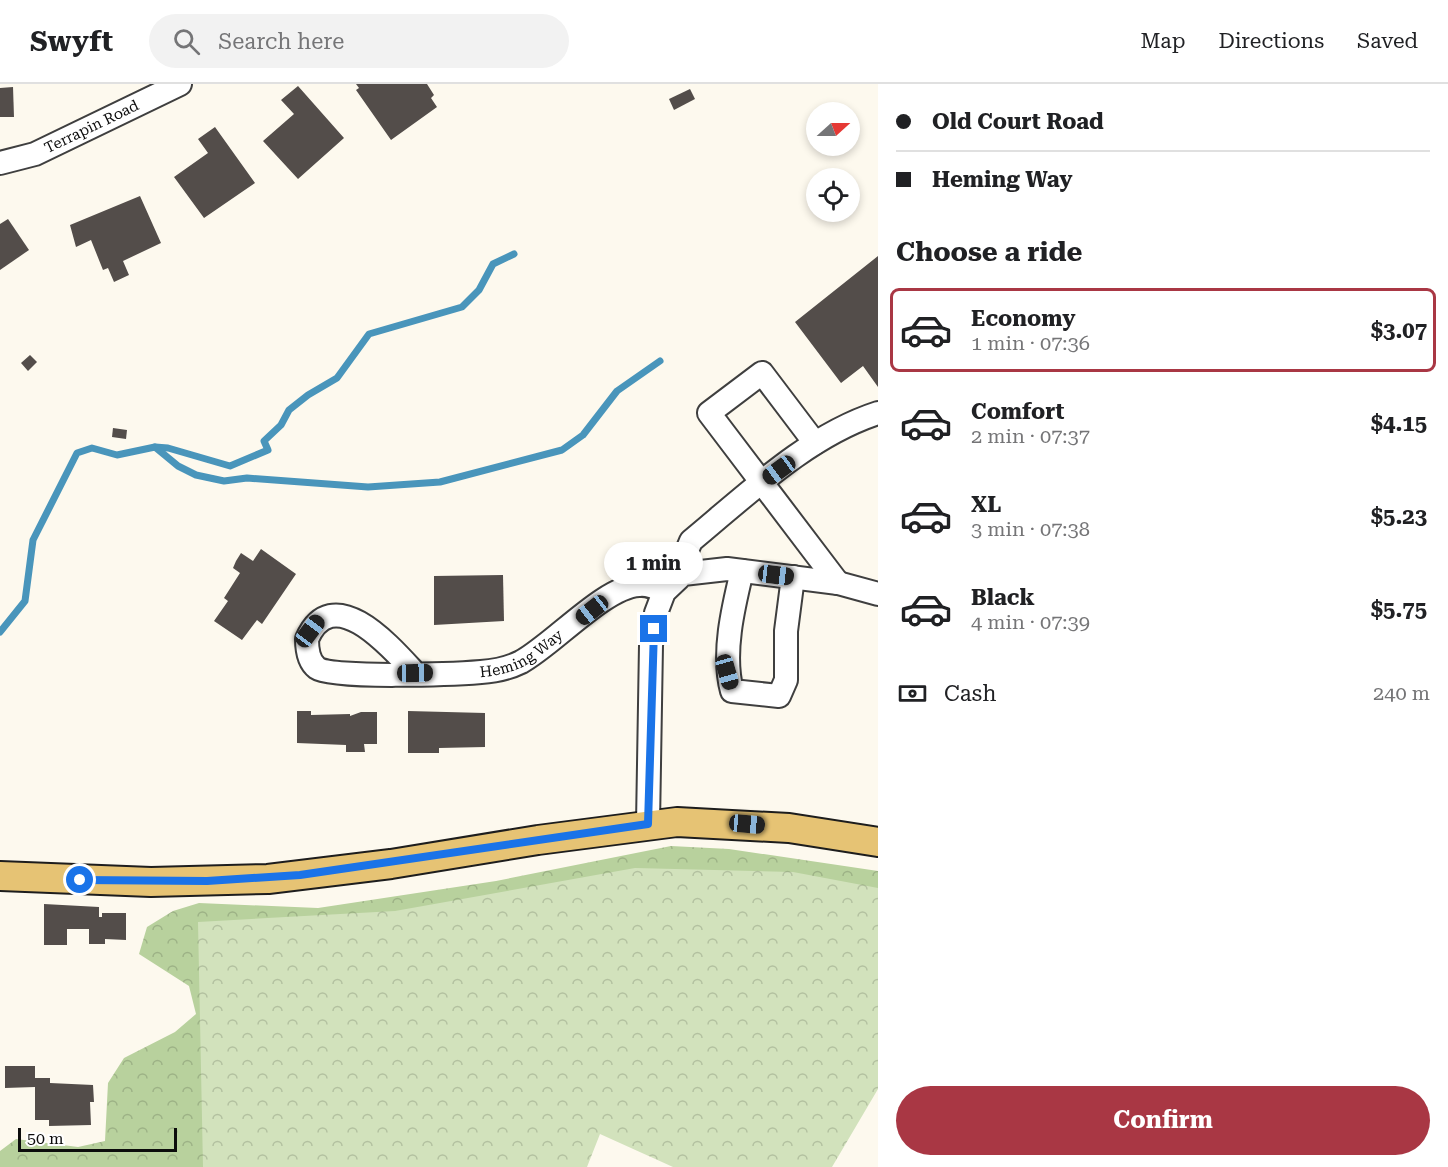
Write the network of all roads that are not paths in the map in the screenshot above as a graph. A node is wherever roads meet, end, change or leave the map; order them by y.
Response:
1 (180, 84) edge
2 (0, 163) edge
3 (878, 413) edge
4 (815, 443) junction
5 (761, 483) junction
6 (742, 571) junction
7 (683, 574) junction
8 (793, 577) junction
9 (838, 583) junction
10 (664, 592) junction
11 (878, 594) edge
12 (415, 673) dead end
13 (648, 824) junction
14 (878, 842) edge
15 (0, 876) edge

1 - 2 street, Terrapin Road
3 - 4 street
4 - 5 street
4 - 5 street
5 - 7 street
5 - 9 street
6 - 7 street
6 - 8 street
6 - 8 street
7 - 10 street
8 - 9 street
9 - 11 street
10 - 12 street, Heming Way
10 - 13 street
13 - 14 main road
13 - 15 main road

